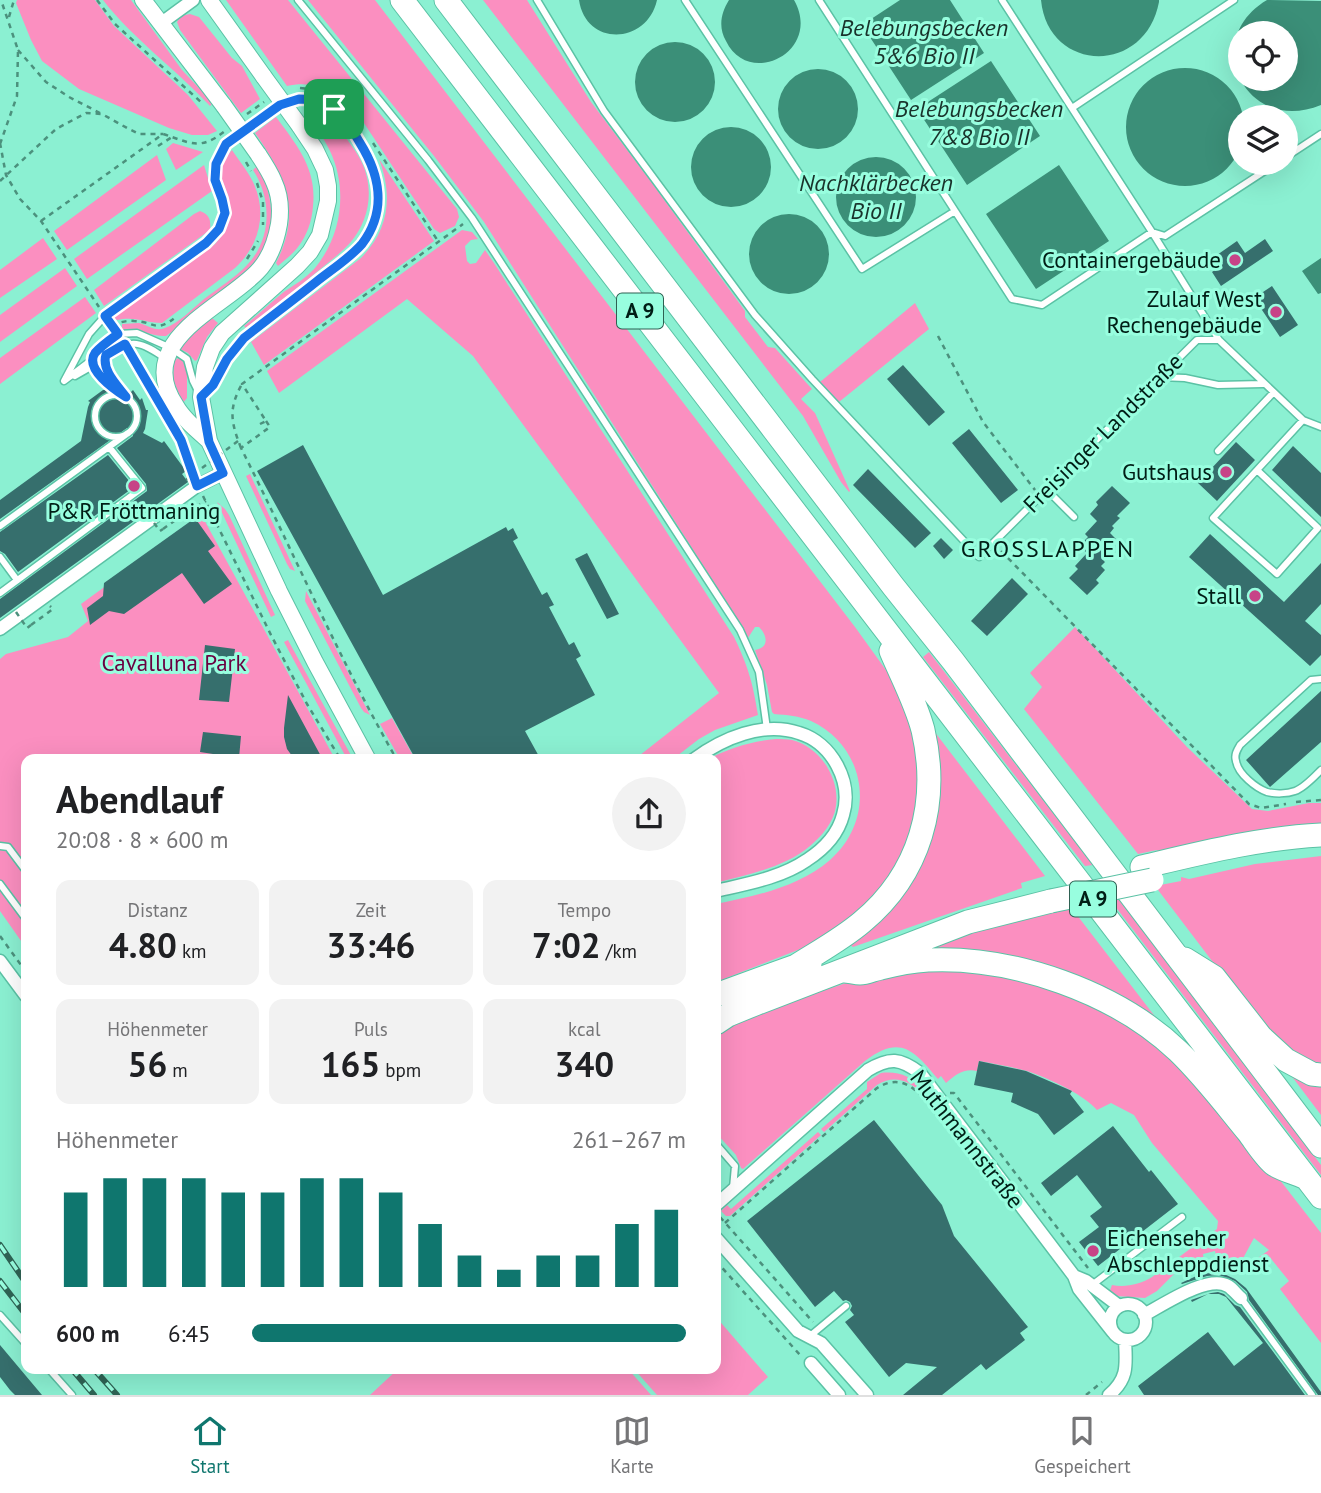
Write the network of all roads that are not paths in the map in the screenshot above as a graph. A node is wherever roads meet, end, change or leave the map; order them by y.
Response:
1 (143, 0) edge
2 (193, 0) edge
3 (209, 0) edge
4 (298, 0) edge
5 (402, 0) edge
6 (446, 0) edge
7 (537, 0) edge
8 (685, 0) edge
9 (820, 0) edge
10 (1002, 0) edge
11 (1234, 0) edge
12 (160, 24) junction
13 (1072, 108) junction
14 (1321, 134) edge
15 (1298, 149) edge
16 (1260, 175) edge
17 (955, 211) junction
18 (1152, 232) junction
19 (1219, 340) junction
20 (168, 354) junction
21 (106, 355) junction
22 (93, 363) junction
23 (1159, 377) junction
24 (1264, 384) junction
25 (1273, 393) junction
26 (126, 397) junction
27 (201, 397) junction
28 (1303, 420) junction
29 (1321, 427) edge
30 (128, 433) junction
31 (209, 442) junction
32 (109, 447) junction
33 (1218, 451) dead end
34 (1257, 470) junction
35 (223, 473) junction
36 (1046, 489) junction
37 (1074, 517) dead end
38 (0, 526) edge
39 (0, 557) edge
40 (17, 580) junction
41 (2, 588) edge
42 (878, 621) junction
43 (0, 629) edge
44 (1321, 679) edge
45 (767, 729) junction
46 (365, 754) edge
47 (702, 754) edge
48 (1321, 770) edge
49 (1321, 835) edge
50 (0, 846) edge
51 (1321, 848) edge
52 (21, 865) edge
53 (1147, 873) junction
54 (0, 884) edge
55 (721, 890) edge
56 (1049, 895) junction
57 (21, 912) edge
58 (1174, 952) junction
59 (0, 961) edge
60 (796, 966) junction
61 (844, 971) junction
62 (21, 989) edge
63 (721, 993) edge
64 (721, 1020) edge
65 (1321, 1075) edge
66 (1321, 1146) edge
67 (721, 1150) edge
68 (1306, 1178) junction
69 (733, 1190) junction
70 (1321, 1197) edge
71 (721, 1201) edge
72 (1182, 1217) dead end
73 (721, 1244) edge
74 (1074, 1276) junction
75 (1092, 1285) junction
76 (1241, 1298) joint
77 (846, 1306) dead end
78 (1119, 1306) junction
79 (0, 1315) edge
80 (1144, 1315) junction
81 (1113, 1332) junction
82 (814, 1333) junction
83 (21, 1339) edge
84 (1125, 1340) junction
85 (811, 1363) dead end
86 (53, 1374) edge
87 (1111, 1394) edge
88 (72, 1395) edge
89 (839, 1395) edge
90 (867, 1395) edge
91 (1312, 1395) edge

1 - 12 street
2 - 12 street
3 - 27 street, bridge
4 - 45 lane
5 - 42 highway, A 9
6 - 58 highway, A 9
7 - 36 lane, Freisinger Landstraße
8 - 17 lane
9 - 17 lane
10 - 13 lane
11 - 13 lane
12 - 20 street, bridge
13 - 18 lane
14 - 15 lane
16 - 18 lane
17 - 18 lane
18 - 19 lane
19 - 23 lane, Freisinger Landstraße
19 - 24 lane
20 - 21 lane
20 - 22 lane
20 - 27 lane
20 - 31 street
21 - 22 lane
21 - 26 lane
22 - 26 lane
22 - 27 lane
23 - 24 lane
23 - 36 lane, Freisinger Landstraße
24 - 25 lane
25 - 28 lane
25 - 33 lane
26 - 30 lane
26 - 30 lane
27 - 31 street
28 - 29 lane
28 - 34 lane
30 - 32 lane
31 - 35 street
32 - 38 lane
32 - 40 lane
34 - 34 lane
35 - 43 street
35 - 46 street
36 - 37 lane
39 - 40 lane
40 - 41 lane
42 - 60 highway
42 - 68 highway, A 9
44 - 48 lane
45 - 47 street
45 - 55 street
49 - 53 highway
50 - 52 lane
51 - 53 highway
53 - 56 highway
54 - 57 lane
56 - 60 highway
56 - 61 highway
58 - 65 highway
58 - 66 highway, A 9
59 - 62 street
60 - 63 highway
61 - 64 highway
61 - 68 highway
67 - 69 lane
68 - 70 highway, A 9
69 - 71 street, Muthmannstraße
69 - 74 street, Muthmannstraße
72 - 75 lane
73 - 82 street
74 - 75 street, Muthmannstraße
74 - 81 street, Muthmannstraße
75 - 78 street, Muthmannstraße
76 - 80 street
76 - 91 lane
77 - 82 lane
78 - 80 street, Muthmannstraße
78 - 81 street
79 - 83 lane
80 - 84 street
81 - 84 street, Muthmannstraße
82 - 90 street
84 - 87 street
85 - 89 street
86 - 88 lane

